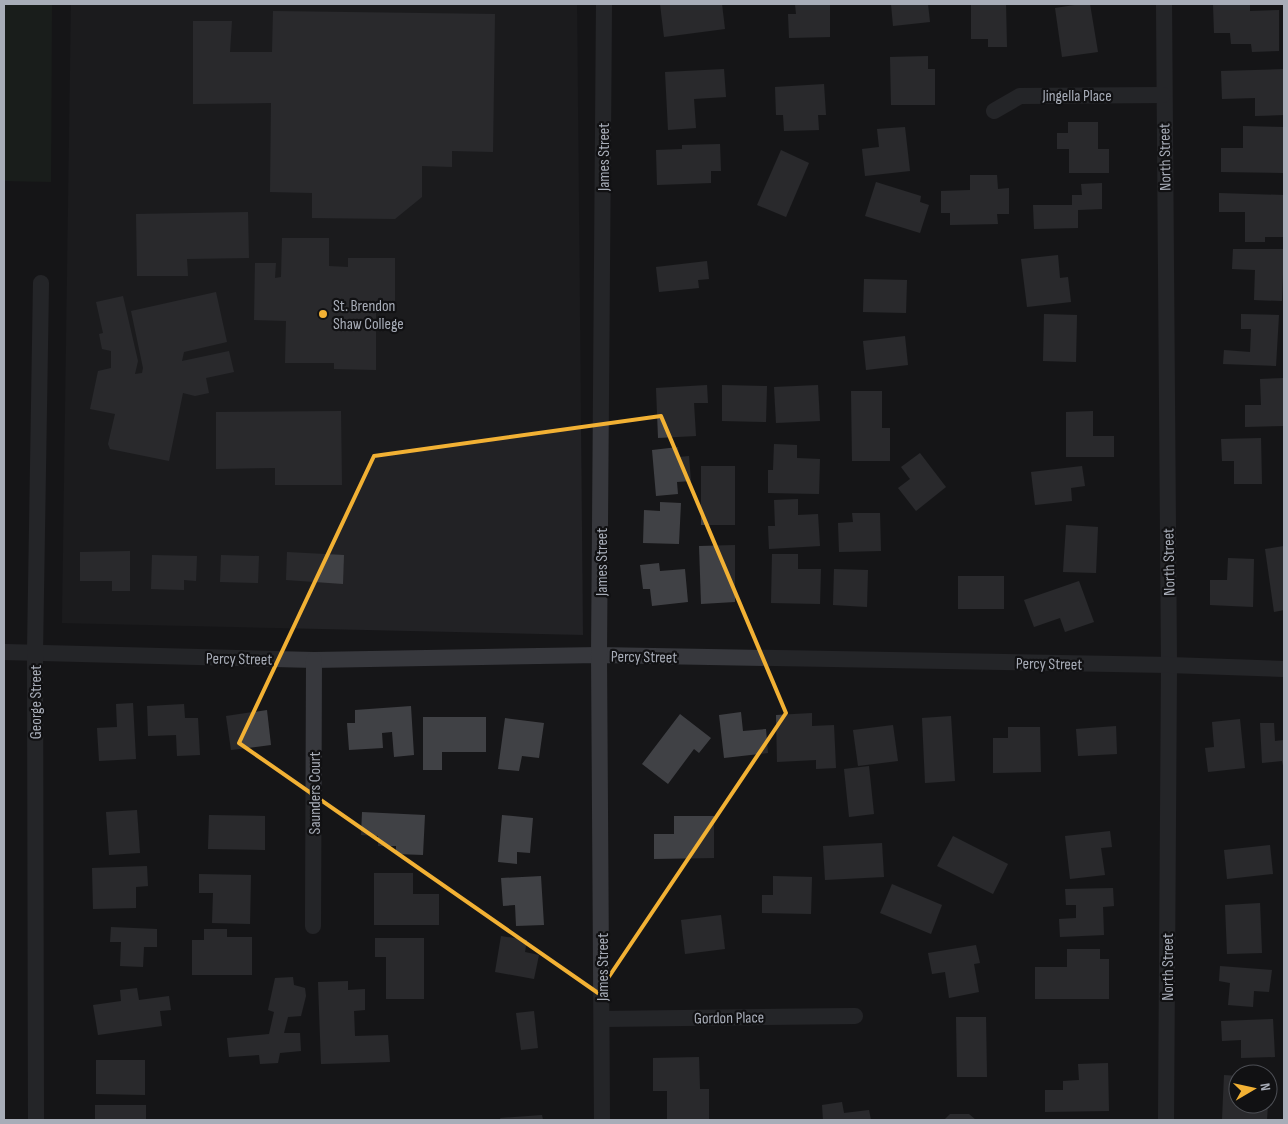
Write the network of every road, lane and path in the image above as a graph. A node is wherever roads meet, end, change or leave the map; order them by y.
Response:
1 (604, 4) edge
2 (1164, 4) edge
3 (1163, 95) junction
4 (994, 111) dead end
5 (41, 283) dead end
6 (4, 652) edge
7 (35, 652) junction
8 (600, 655) junction
9 (314, 660) junction
10 (1169, 665) junction
11 (1284, 670) edge
12 (313, 926) dead end
13 (855, 1016) dead end
14 (602, 1019) junction
15 (36, 1120) edge
16 (602, 1120) edge
17 (1166, 1120) edge

1 - 8 street, James Street
2 - 3 street, North Street
3 - 4 street, Jingella Place
3 - 10 street, North Street
5 - 7 street, George Street
6 - 7 street, Percy Street
7 - 9 street, Percy Street
7 - 15 street, George Street
8 - 9 street, Percy Street
8 - 10 street, Percy Street
8 - 14 street, James Street
9 - 12 street, Saunders Court
10 - 11 street, Percy Street
10 - 17 street, North Street
13 - 14 street, Gordon Place
14 - 16 street, James Street

